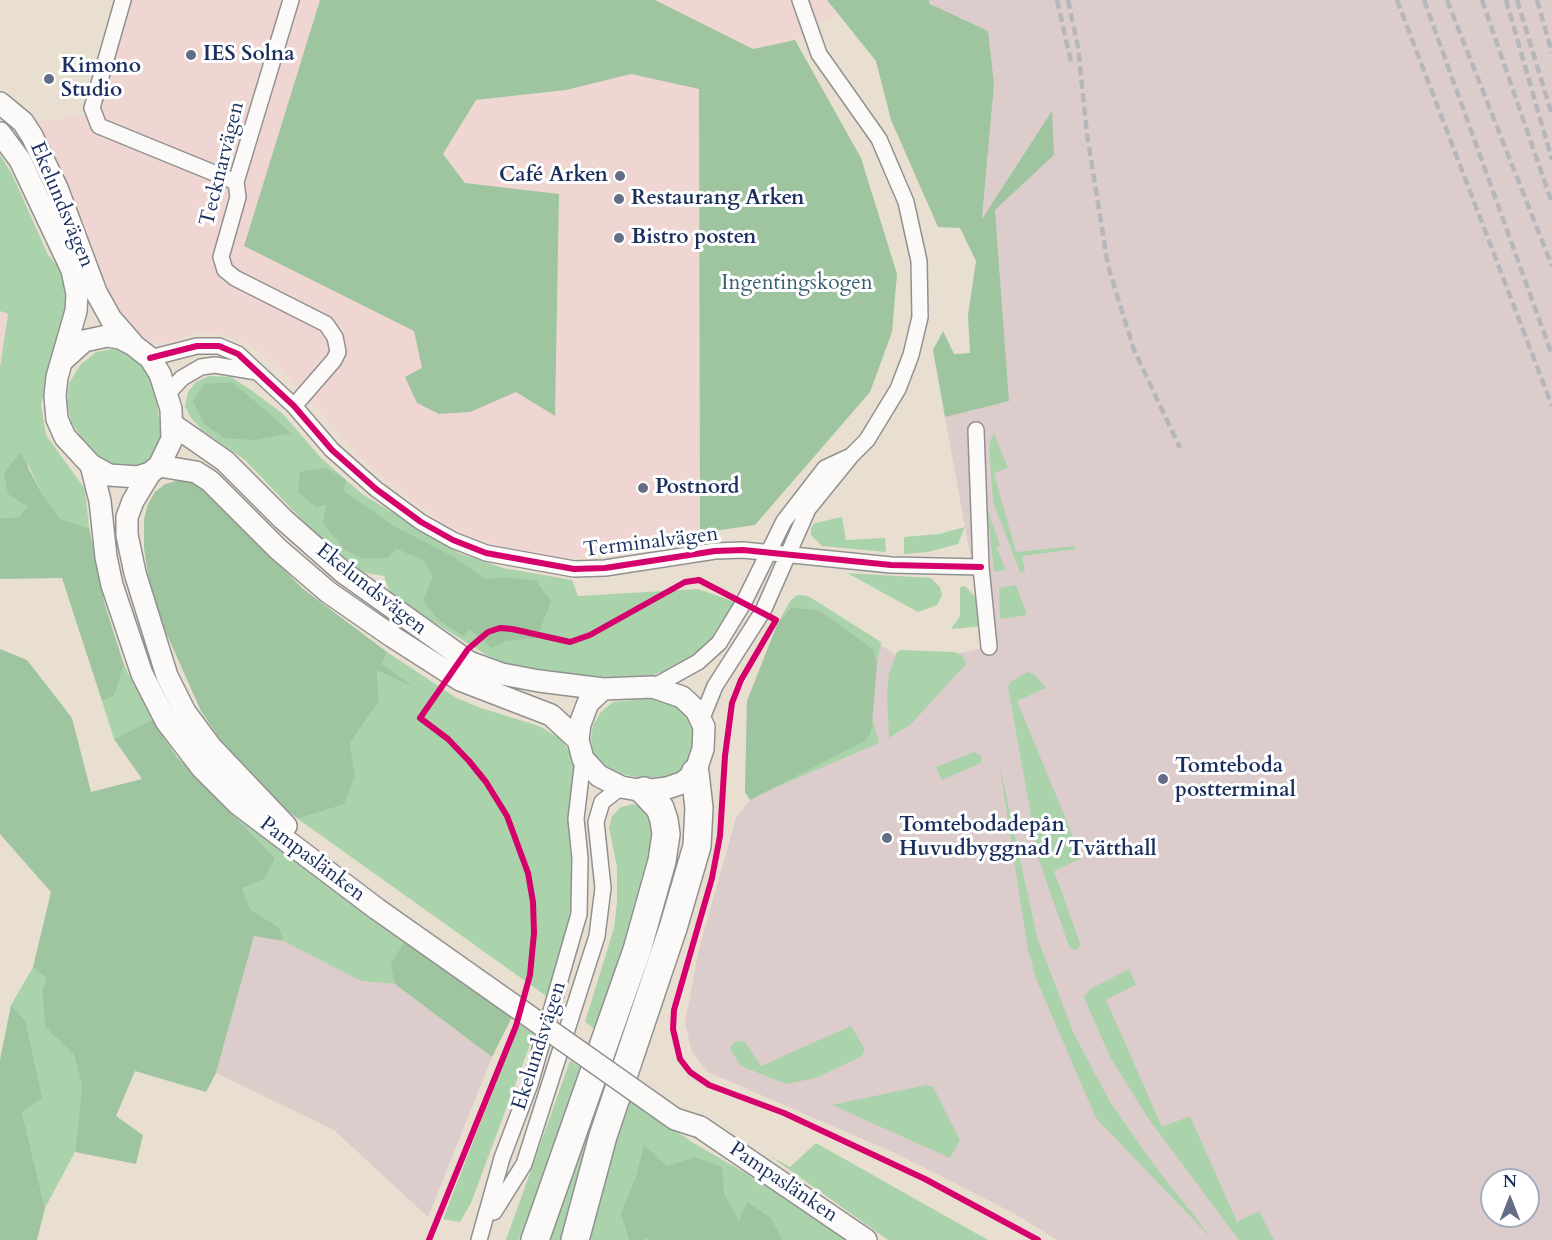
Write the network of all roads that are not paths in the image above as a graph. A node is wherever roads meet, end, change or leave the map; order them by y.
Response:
1 (123, 0) edge
2 (291, 0) edge
3 (800, 0) edge
4 (0, 103) edge
5 (0, 133) edge
6 (236, 182) junction
7 (132, 344) junction
8 (150, 358) junction
9 (62, 361) junction
10 (257, 372) junction
11 (167, 394) junction
12 (294, 406) junction
13 (172, 424) junction
14 (976, 430) dead end
15 (851, 456) junction
16 (91, 465) junction
17 (155, 470) junction
18 (768, 552) junction
19 (788, 554) junction
20 (981, 567) junction
21 (989, 648) dead end
22 (653, 687) junction
23 (603, 689) junction
24 (702, 718) junction
25 (580, 749) junction
26 (695, 773) junction
27 (632, 789) junction
28 (381, 903) junction
29 (486, 1224) junction
30 (479, 1240) edge
31 (535, 1240) edge
32 (575, 1240) edge
33 (866, 1240) edge

1 - 6 street
2 - 6 street, Tecknarvägen
3 - 15 street
4 - 7 main road, Ekelundsvägen
5 - 9 main road, Ekelundsvägen
6 - 12 street, Tecknarvägen
7 - 8 main road, Ekelundsvägen
7 - 9 main road, Ekelundsvägen
8 - 10 street, Terminalvägen
8 - 11 main road, Ekelundsvägen
9 - 16 main road, Ekelundsvägen
10 - 11 street
10 - 12 street, Terminalvägen
11 - 13 main road, Ekelundsvägen
12 - 18 street, Terminalvägen
13 - 17 main road, Ekelundsvägen
13 - 23 main road, Ekelundsvägen
14 - 20 street
15 - 18 street
15 - 19 street
16 - 17 main road, Ekelundsvägen
16 - 28 main road, Pampaslänken
17 - 25 main road, Ekelundsvägen
17 - 28 main road, Pampaslänken
18 - 19 street, Terminalvägen
18 - 22 street
19 - 20 street, Terminalvägen
19 - 24 street
20 - 21 street
22 - 23 main road
22 - 24 main road
23 - 25 main road
24 - 26 main road
25 - 27 main road
25 - 29 street, Ekelundsvägen
26 - 27 main road
26 - 32 highway
27 - 29 street, Ekelundsvägen
27 - 31 highway
28 - 33 main road, Pampaslänken, bridge
29 - 30 street, Ekelundsvägen

